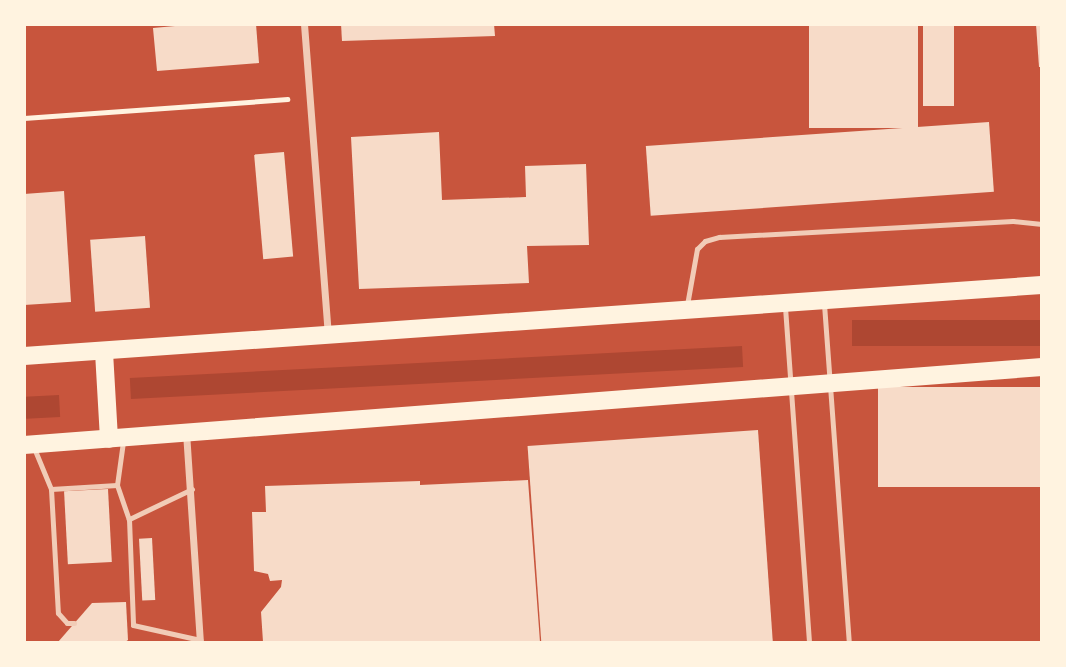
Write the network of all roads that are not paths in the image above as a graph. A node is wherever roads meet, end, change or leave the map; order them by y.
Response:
1 (304, 24) edge
2 (1041, 224) edge
3 (1041, 285) edge
4 (824, 300) junction
5 (785, 304) junction
6 (686, 310) junction
7 (328, 335) junction
8 (104, 352) junction
9 (24, 356) edge
10 (1041, 367) edge
11 (830, 383) junction
12 (790, 386) junction
13 (186, 432) junction
14 (116, 439) junction
15 (28, 445) edge
16 (117, 485) junction
17 (51, 489) junction
18 (192, 489) junction
19 (130, 519) junction
20 (74, 624) dead end
21 (200, 641) edge
22 (809, 642) edge
23 (843, 642) edge
24 (849, 642) edge

1 - 7 street
2 - 6 lane
3 - 4 main road
4 - 5 main road
4 - 11 lane
5 - 6 main road
5 - 12 lane
6 - 7 main road
7 - 8 main road
8 - 9 main road
8 - 14 main road
10 - 11 main road
11 - 12 main road
11 - 24 lane
12 - 13 main road
12 - 22 lane
13 - 14 main road
13 - 18 street
14 - 15 main road
14 - 16 lane
15 - 17 lane
16 - 17 lane
16 - 19 lane
17 - 20 lane
18 - 19 lane
18 - 21 street
19 - 21 lane
23 - 24 lane

